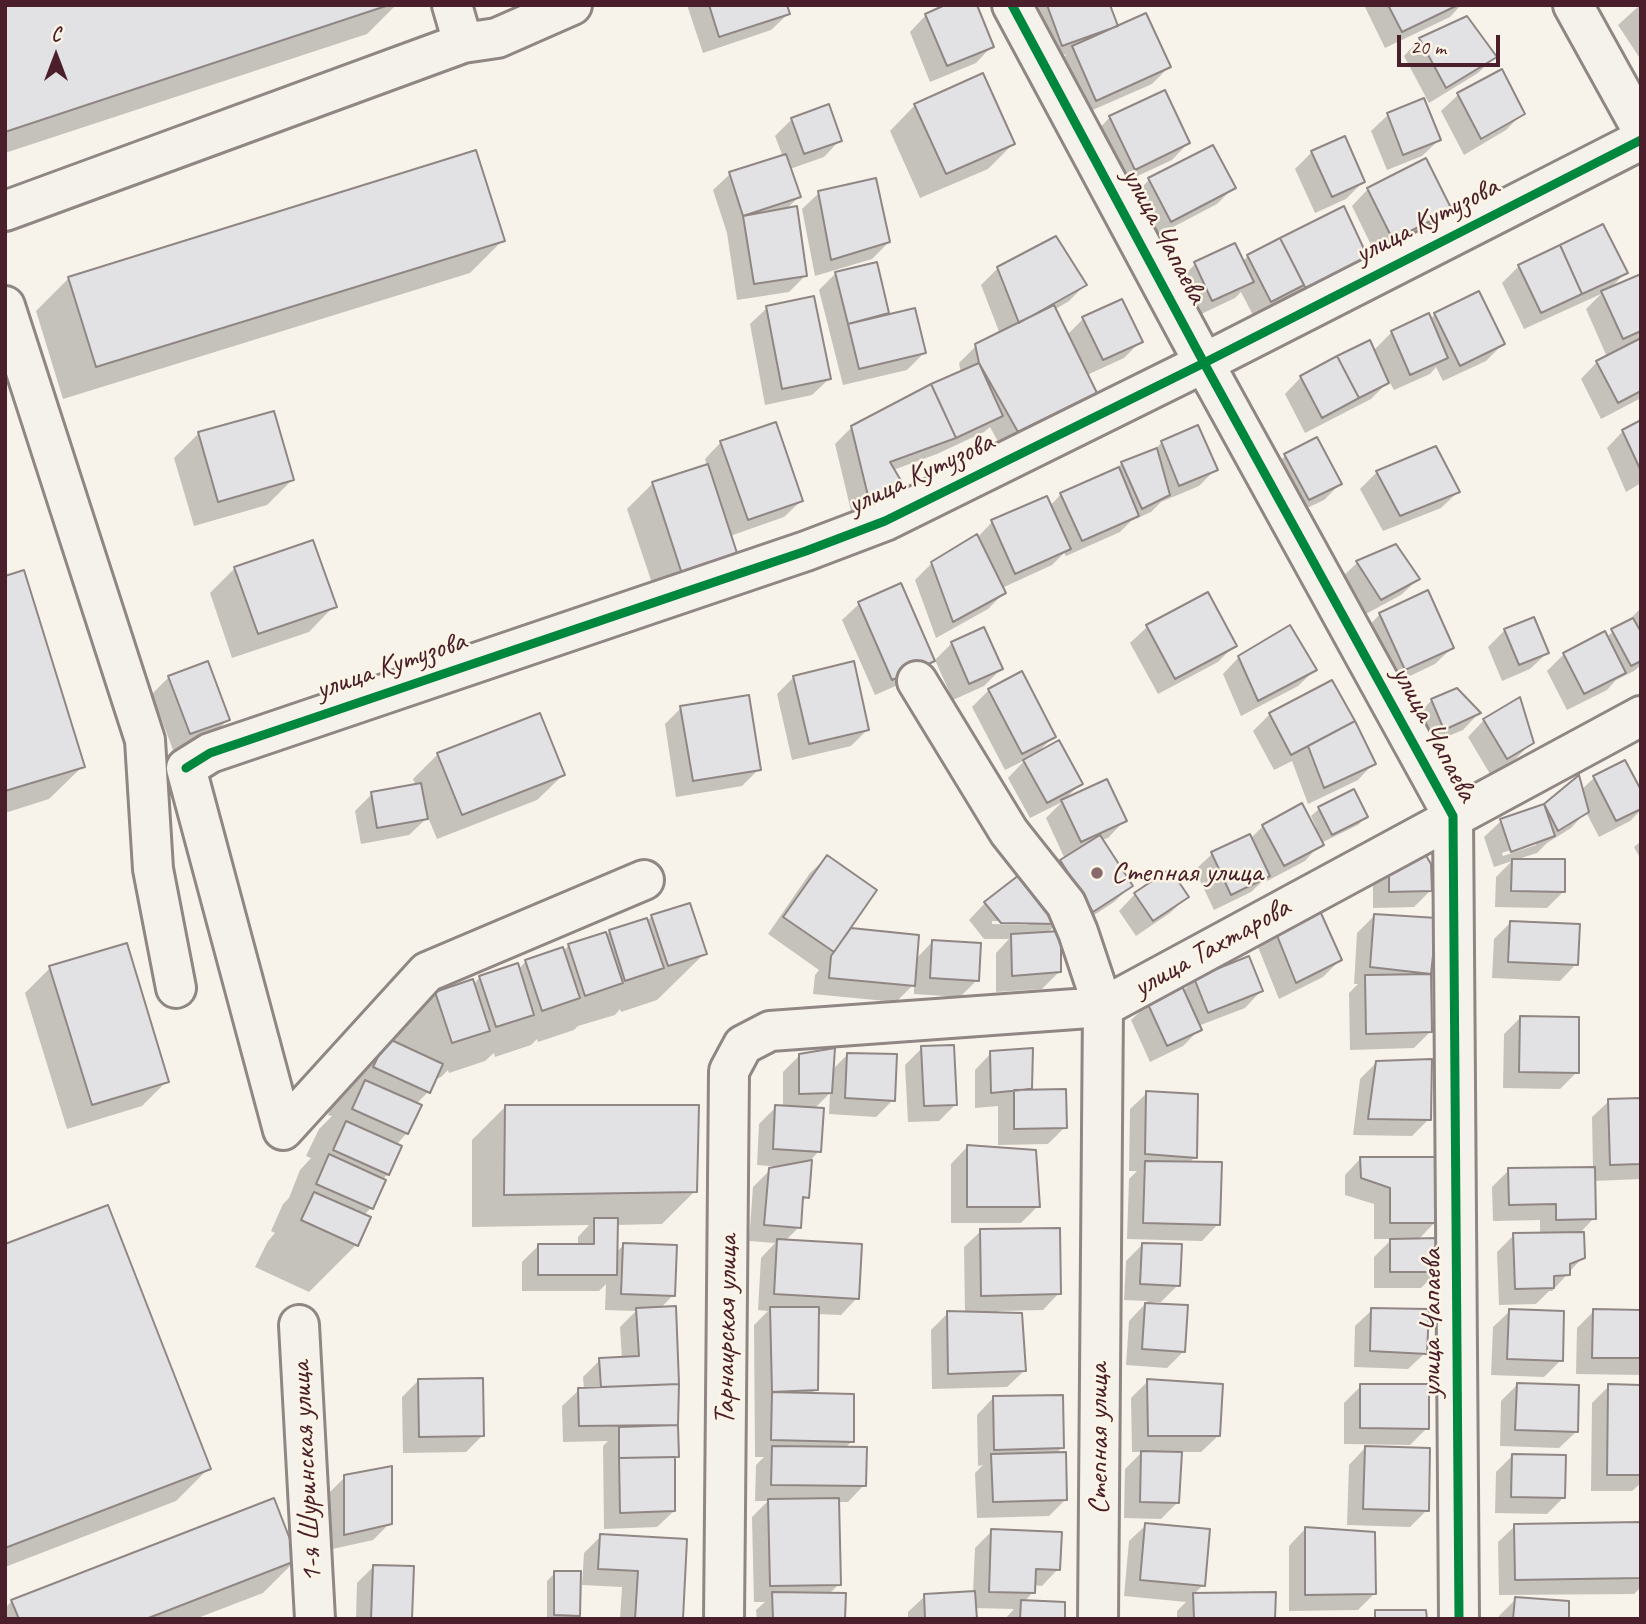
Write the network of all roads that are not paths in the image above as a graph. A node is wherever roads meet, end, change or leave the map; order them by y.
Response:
1 (452, 5) edge
2 (572, 5) edge
3 (1012, 5) edge
4 (1573, 5) edge
5 (463, 43) junction
6 (1641, 128) edge
7 (1641, 140) edge
8 (5, 211) edge
9 (5, 306) edge
10 (1204, 363) junction
11 (917, 681) dead end
12 (1641, 716) edge
13 (1453, 816) junction
14 (643, 880) dead end
15 (176, 988) dead end
16 (1103, 1007) junction
17 (743, 1045) joint
18 (299, 1325) dead end
19 (315, 1619) edge
20 (724, 1619) edge
21 (1098, 1619) edge
22 (1459, 1619) edge

1 - 5 street
2 - 5 street
3 - 10 street, улица Чапаева
4 - 6 street
5 - 8 street
7 - 10 street, улица Кутузова
9 - 15 street
10 - 13 street, улица Чапаева
10 - 14 street, улица Кутузова
11 - 16 street, Степная улица
12 - 13 street, улица Тахтарова
13 - 16 street, улица Тахтарова
13 - 22 street, улица Чапаева
16 - 17 street, улица Тахтарова
16 - 21 street, Степная улица
17 - 20 street, Тарнаирская улица
18 - 19 street, 1-я Шуринская улица

